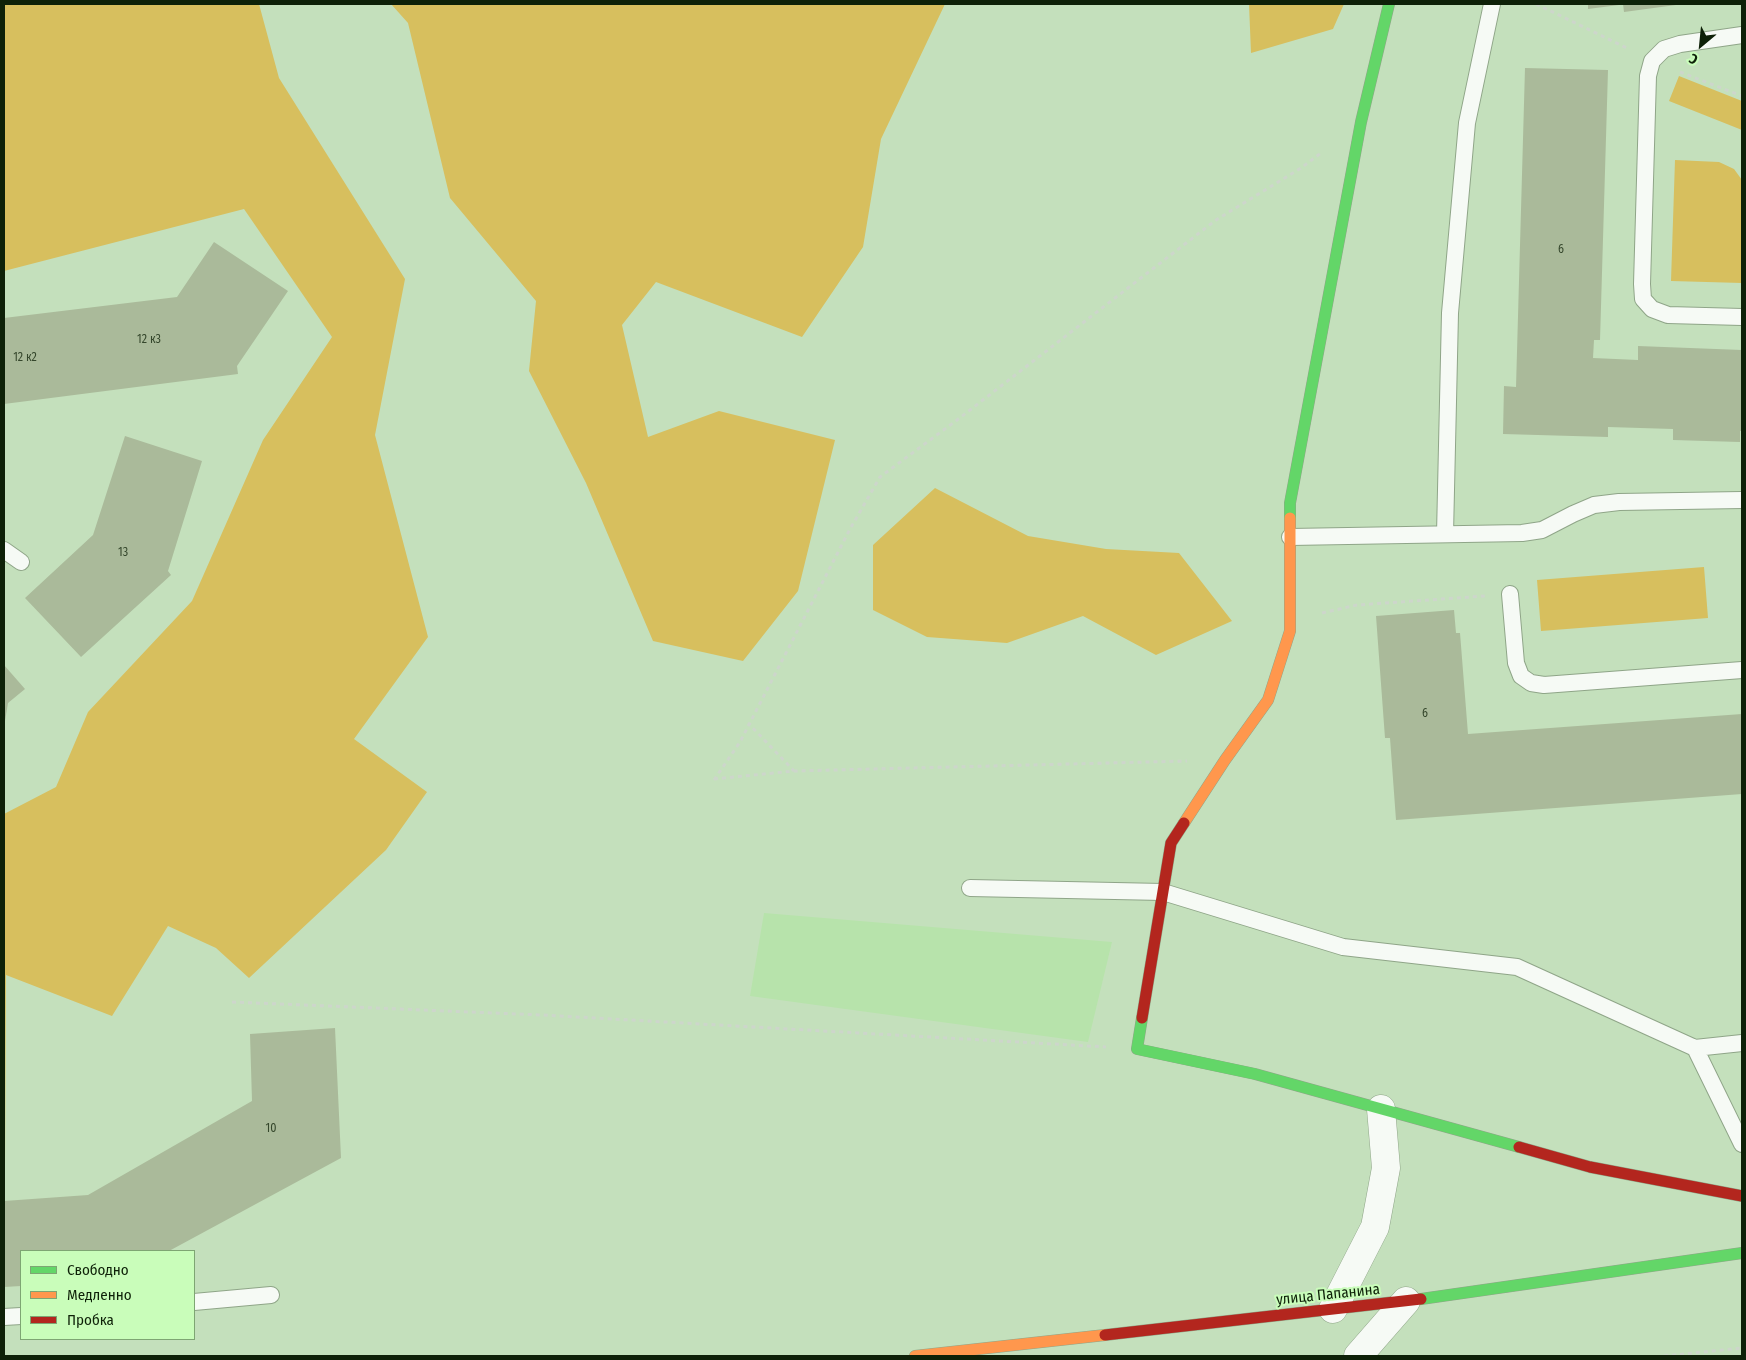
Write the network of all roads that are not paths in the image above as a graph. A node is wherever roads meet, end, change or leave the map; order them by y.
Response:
1 (1389, 4) edge
2 (1492, 4) edge
3 (1742, 35) edge
4 (1742, 317) edge
5 (1742, 500) edge
6 (1445, 534) junction
7 (1290, 537) junction
8 (4, 550) edge
9 (21, 562) dead end
10 (1510, 594) road end
11 (1742, 670) edge
12 (970, 888) dead end
13 (1163, 892) junction
14 (1742, 1043) edge
15 (1695, 1048) junction
16 (1381, 1109) junction
17 (1742, 1144) edge
18 (1742, 1196) edge
19 (1742, 1253) edge
20 (272, 1295) dead end
21 (1406, 1301) junction
22 (195, 1302) edge
23 (1333, 1309) junction
24 (20, 1316) edge
25 (4, 1317) edge
26 (915, 1356) edge
27 (1358, 1356) edge

1 - 7 street
2 - 6 lane
3 - 4 lane
5 - 6 lane
6 - 7 lane
7 - 13 street
8 - 9 lane
10 - 11 lane
12 - 13 lane
13 - 15 lane
13 - 16 street
14 - 15 lane
15 - 17 lane
16 - 18 street
16 - 23 street
19 - 21 street, улица Папанина
20 - 22 lane
21 - 23 street, улица Папанина
21 - 27 street
23 - 26 street, улица Папанина
24 - 25 lane

